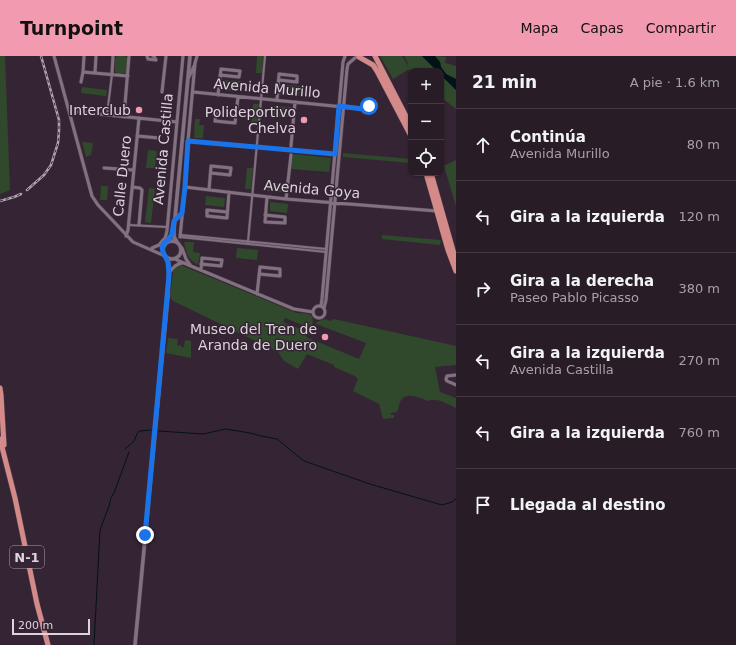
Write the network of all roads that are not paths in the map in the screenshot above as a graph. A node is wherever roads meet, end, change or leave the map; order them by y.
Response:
1 (54, 56) edge
2 (84, 56) edge
3 (96, 56) edge
4 (113, 56) edge
5 (129, 56) edge
6 (147, 56) edge
7 (153, 56) edge
8 (166, 56) edge
9 (183, 56) edge
10 (190, 56) edge
11 (197, 56) edge
12 (265, 56) edge
13 (345, 56) edge
14 (358, 56) edge
15 (375, 56) edge
16 (195, 63) junction
17 (82, 72) junction
18 (95, 73) junction
19 (112, 74) junction
20 (220, 75) junction
21 (128, 76) junction
22 (279, 80) junction
23 (187, 81) junction
24 (81, 82) dead end
25 (162, 92) dead end
26 (193, 92) junction
27 (218, 95) junction
28 (238, 97) junction
29 (261, 99) junction
30 (276, 100) junction
31 (295, 102) junction
32 (339, 106) junction
33 (344, 107) junction
34 (363, 109) dead end
35 (69, 111) junction
36 (107, 115) junction
37 (124, 116) junction
38 (236, 116) junction
39 (139, 118) junction
40 (408, 120) edge
41 (177, 122) junction
42 (408, 130) edge
43 (137, 136) junction
44 (159, 138) dead end
45 (188, 141) junction
46 (291, 146) dead end
47 (257, 147) junction
48 (291, 154) dead end
49 (335, 154) junction
50 (104, 168) dead end
51 (134, 170) junction
52 (211, 173) junction
53 (427, 176) edge
54 (432, 176) edge
55 (132, 187) junction
56 (185, 187) junction
57 (209, 190) junction
58 (229, 192) junction
59 (252, 195) junction
60 (267, 197) junction
61 (286, 199) junction
62 (330, 203) junction
63 (335, 203) junction
64 (437, 211) junction
65 (227, 212) junction
66 (182, 213) junction
67 (265, 215) junction
68 (174, 221) junction
69 (129, 225) junction
70 (139, 225) junction
71 (446, 225) junction
72 (167, 227) junction
73 (174, 229) junction
74 (126, 236) junction
75 (180, 236) joint
76 (165, 242) junction
77 (177, 242) junction
78 (249, 243) junction
79 (147, 248) junction
80 (152, 248) junction
81 (182, 248) junction
82 (326, 251) junction
83 (165, 256) junction
84 (175, 259) junction
85 (456, 261) edge
86 (186, 264) junction
87 (201, 264) junction
88 (191, 266) junction
89 (201, 270) junction
90 (456, 271) edge
91 (170, 273) junction
92 (259, 274) junction
93 (257, 294) junction
94 (320, 306) junction
95 (324, 308) junction
96 (313, 312) junction
97 (456, 375) edge
98 (456, 385) edge
99 (0, 388) edge
100 (0, 439) edge
101 (0, 448) edge
102 (6, 462) junction
103 (8, 469) junction
104 (48, 645) edge
105 (135, 645) edge

1 - 35 street
2 - 17 street
3 - 18 street
4 - 19 street
5 - 21 street
6 - 7 street
8 - 25 street
9 - 41 street, Avenida Castilla
10 - 23 street, Avenida Castilla
11 - 16 street, Avenida Castilla
12 - 29 street
13 - 32 street
14 - 33 street
14 - 42 highway
15 - 40 highway
16 - 23 street, Avenida Castilla
16 - 26 street, Avenida Castilla
17 - 18 street
17 - 24 street
18 - 19 street
19 - 21 street
19 - 36 street
20 - 20 street
20 - 27 street
21 - 37 street
22 - 22 street
22 - 30 street
23 - 68 street, Avenida Castilla
26 - 27 street, Avenida Murillo
26 - 45 street, Avenida Castilla
27 - 28 street, Avenida Murillo
28 - 29 street, Avenida Murillo
28 - 38 street
29 - 30 street, Avenida Murillo
29 - 47 street
30 - 31 street, Avenida Murillo
31 - 32 street, Avenida Murillo
31 - 46 street
32 - 33 street, Avenida Murillo
32 - 49 street
33 - 34 street, Avenida Murillo
33 - 63 street
35 - 36 street
35 - 74 street
36 - 37 street
37 - 39 street
38 - 38 street
39 - 41 street
39 - 43 street, Calle Duero
41 - 72 street, Avenida Castilla
43 - 44 street
43 - 51 street, Calle Duero
45 - 47 street
45 - 56 street, Avenida Castilla
47 - 49 street
47 - 59 street
48 - 61 street
49 - 62 street
50 - 51 street
51 - 55 street, Calle Duero
52 - 52 street
52 - 57 street
53 - 64 highway
54 - 71 highway
55 - 69 street, Calle Duero
55 - 70 street
56 - 57 street, Avenida Goya
56 - 66 street, Avenida Castilla
57 - 58 street, Avenida Goya
58 - 59 street, Avenida Goya
58 - 65 street
59 - 60 street, Avenida Goya
59 - 78 street
60 - 61 street, Avenida Goya
60 - 67 street
61 - 62 street, Avenida Goya
62 - 63 street, Avenida Goya
62 - 82 street
63 - 64 street, Avenida Goya
63 - 95 street
64 - 71 street
64 - 90 highway
65 - 65 street
66 - 68 street, Avenida Castilla
66 - 75 street, Avenida Castilla
67 - 67 street
68 - 73 street, Avenida Castilla
69 - 70 street
69 - 74 street, Calle Duero
70 - 72 street
71 - 85 highway
72 - 76 street, Avenida Castilla
73 - 76 street
73 - 77 street, Avenida Castilla
74 - 79 street
75 - 78 street
76 - 77 street
76 - 80 street
76 - 80 street
76 - 83 street
77 - 81 street
78 - 82 street
79 - 80 street
79 - 83 street
81 - 84 street
81 - 88 street
82 - 94 street
83 - 84 street
83 - 91 street
84 - 86 street
84 - 91 street
86 - 88 street
86 - 91 street
87 - 87 street
87 - 89 street
88 - 89 street
89 - 93 street
91 - 105 street
92 - 92 street
92 - 93 street
93 - 96 street
94 - 95 street
94 - 96 street
95 - 96 street
97 - 98 street
99 - 103 highway, N-1
100 - 102 highway, N-1
101 - 102 highway, N-1
102 - 103 highway, N-1
103 - 104 highway, N-1

